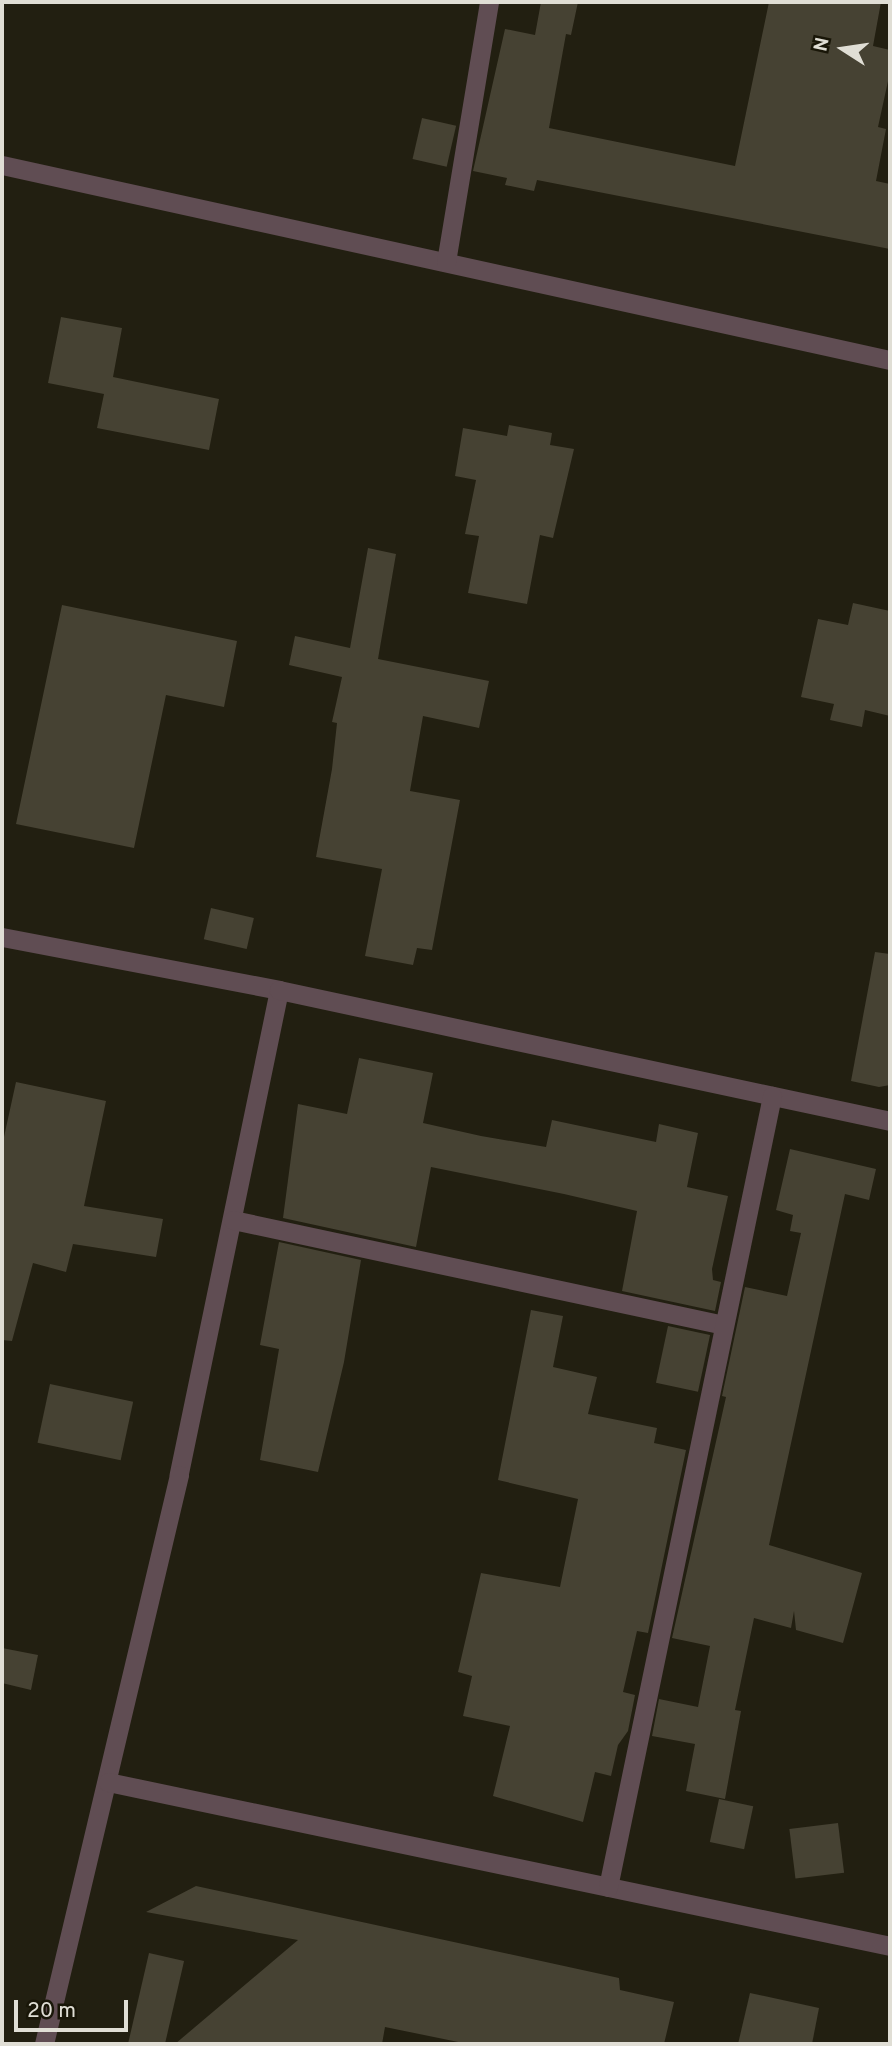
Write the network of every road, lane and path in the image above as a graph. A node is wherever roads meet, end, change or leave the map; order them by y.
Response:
1 (489, 2) edge
2 (2, 165) edge
3 (446, 262) junction
4 (890, 360) edge
5 (2, 937) edge
6 (279, 990) junction
7 (772, 1096) junction
8 (890, 1121) edge
9 (233, 1220) junction
10 (724, 1325) junction
11 (108, 1782) junction
12 (608, 1887) junction
13 (890, 1946) edge
14 (44, 2044) edge

1 - 3 street
2 - 3 street
3 - 4 street
5 - 6 street
6 - 7 street
6 - 9 street
7 - 8 street
7 - 10 street
9 - 10 street
9 - 11 street
10 - 12 street
11 - 12 street
11 - 14 street
12 - 13 street

